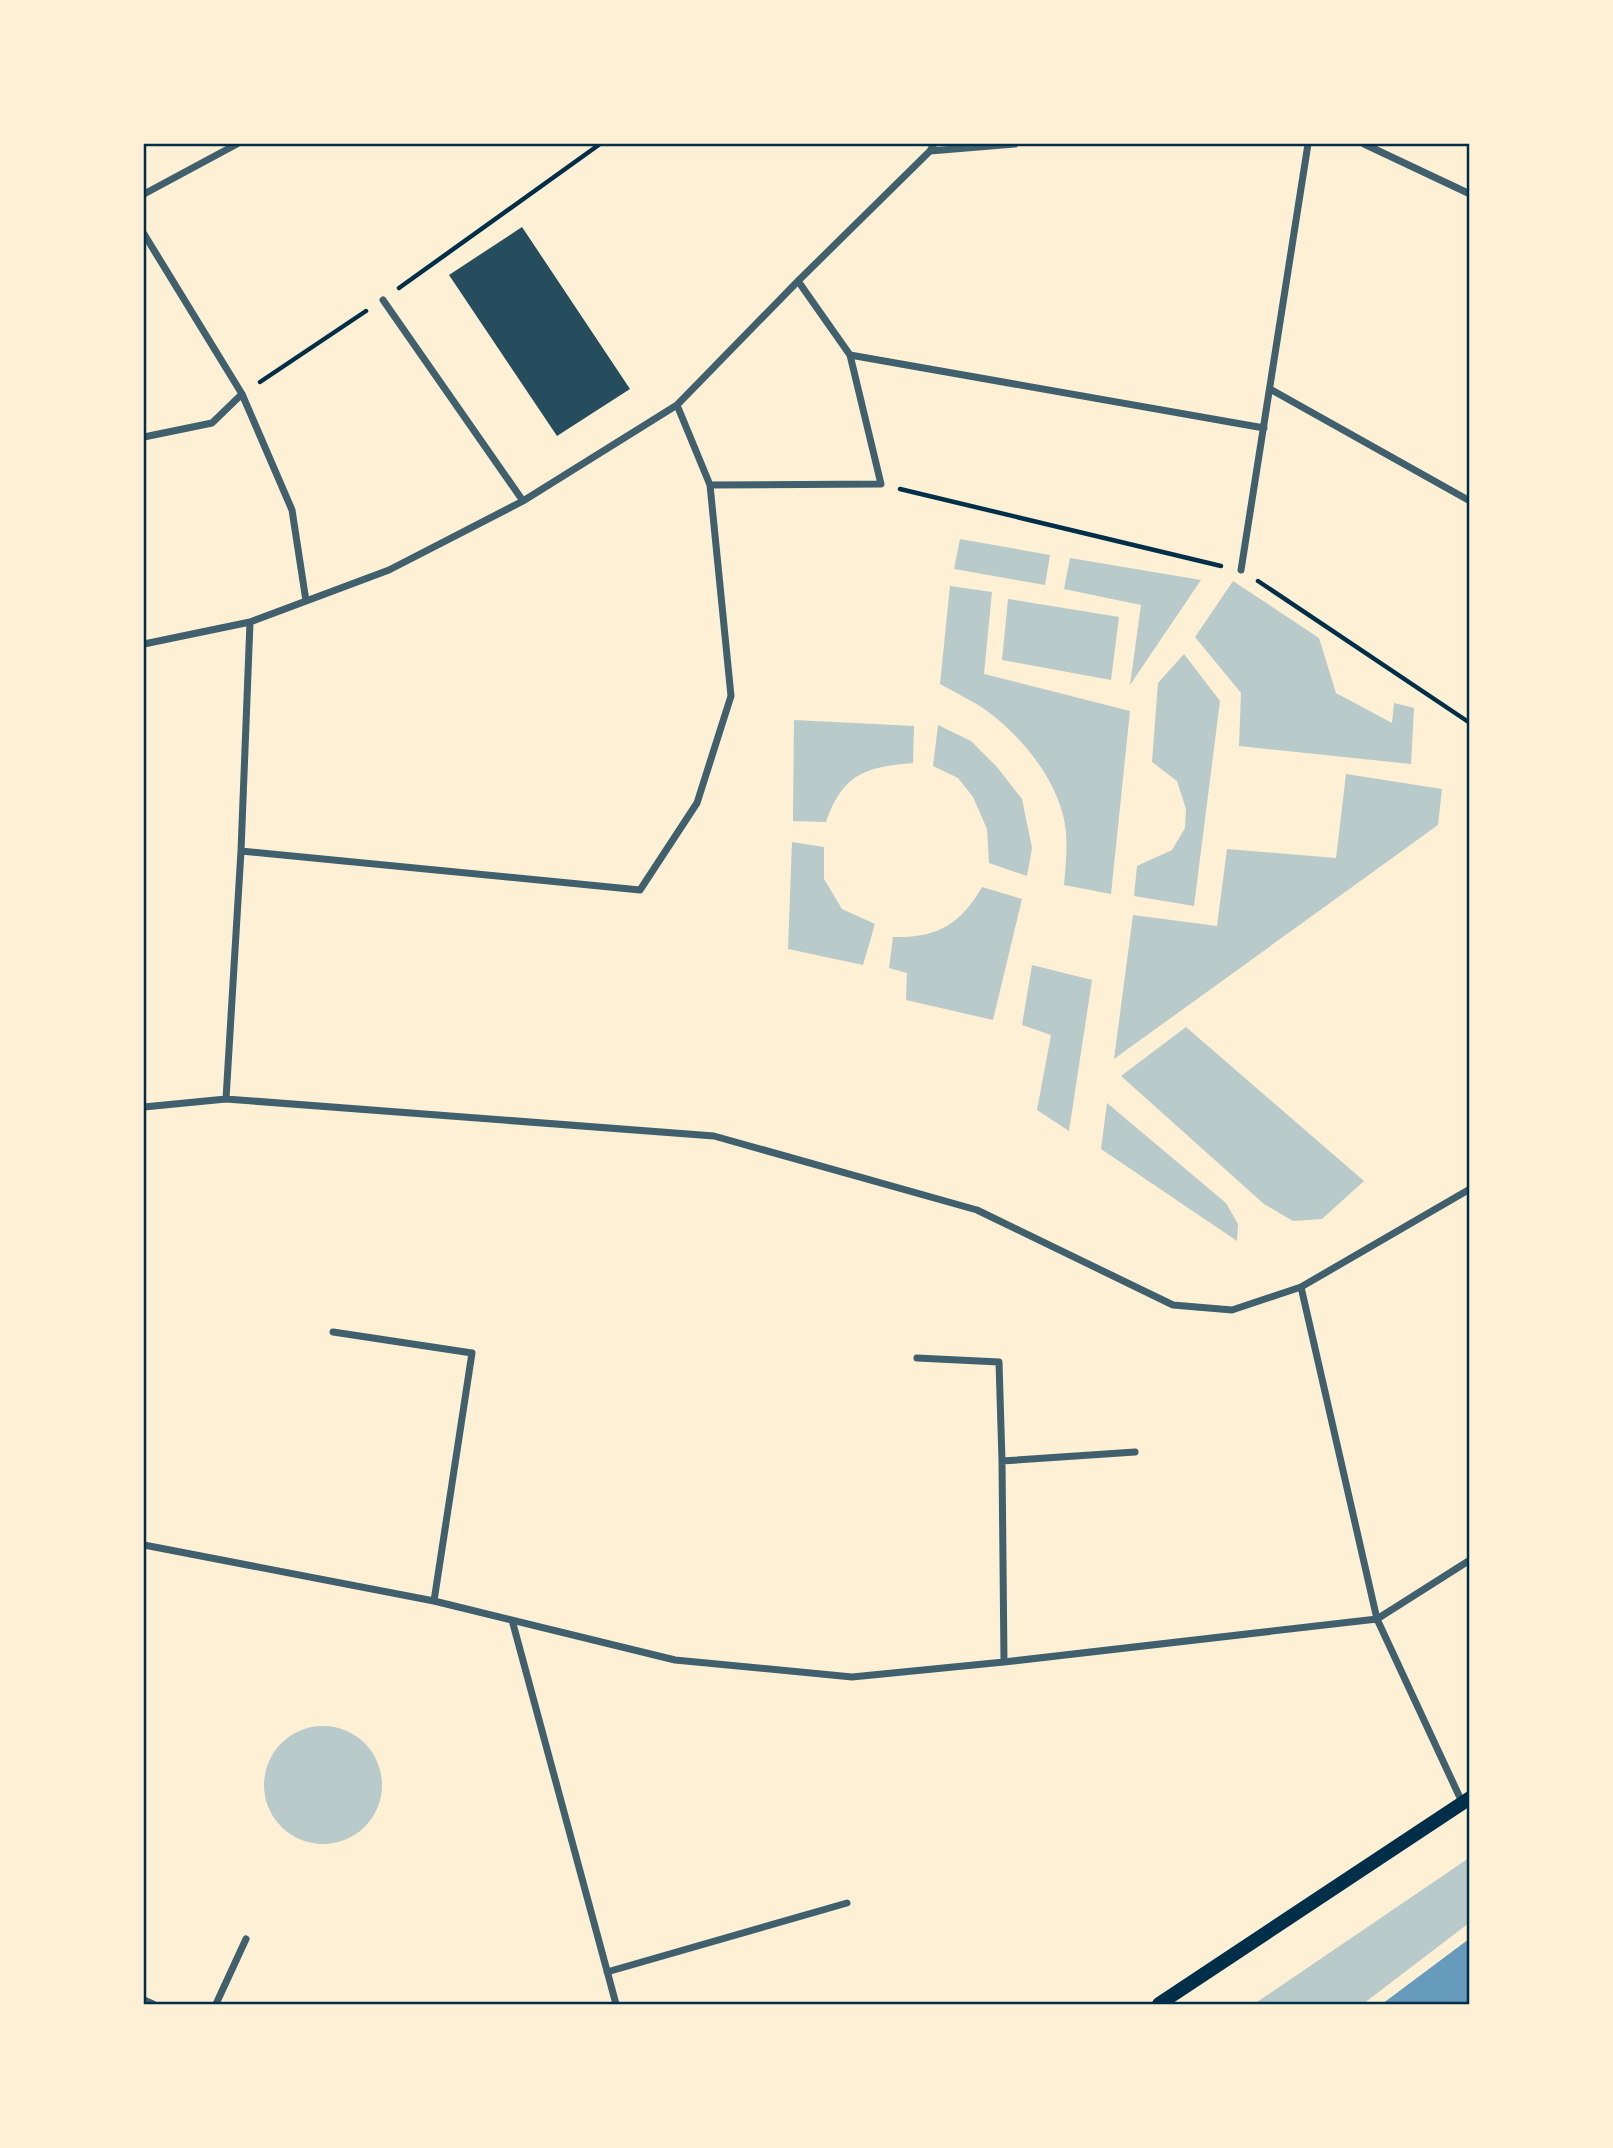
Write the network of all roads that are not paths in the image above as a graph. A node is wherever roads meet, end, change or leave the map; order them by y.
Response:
1 (237, 144) edge
2 (1015, 144) edge
3 (1307, 144) edge
4 (1364, 144) edge
5 (932, 147) edge
6 (144, 194) edge
7 (1469, 194) edge
8 (144, 234) edge
9 (798, 281) junction
10 (383, 300) road end
11 (850, 355) junction
12 (1270, 388) junction
13 (242, 394) junction
14 (677, 405) junction
15 (1264, 428) junction
16 (144, 437) edge
17 (710, 485) junction
18 (523, 501) junction
19 (1469, 501) edge
20 (1241, 570) road end
21 (306, 601) junction
22 (250, 622) junction
23 (144, 643) edge
24 (241, 851) junction
25 (226, 1099) junction
26 (144, 1107) edge
27 (1469, 1189) edge
28 (1301, 1287) junction
29 (333, 1332) dead end
30 (917, 1358) dead end
31 (1135, 1452) dead end
32 (1002, 1461) junction
33 (144, 1545) edge
34 (1469, 1560) edge
35 (434, 1601) junction
36 (1377, 1619) junction
37 (512, 1620) junction
38 (1004, 1662) junction
39 (1466, 1800) edge
40 (848, 1903) dead end
41 (246, 1939) dead end
42 (607, 1972) junction
43 (144, 2000) edge
44 (153, 2004) edge
45 (216, 2004) edge
46 (616, 2004) edge
47 (1159, 2004) edge

1 - 6 street
2 - 5 street
3 - 12 street
4 - 7 street
5 - 9 street
8 - 13 street
9 - 11 street
9 - 14 street
10 - 18 street
11 - 15 street
11 - 17 street
12 - 15 street
12 - 19 street
13 - 16 street
13 - 21 street
14 - 17 street
14 - 18 street
15 - 20 street
17 - 24 street
18 - 21 street
21 - 22 street
22 - 23 street
22 - 24 street
24 - 25 street
25 - 26 street
25 - 28 street
27 - 28 street
28 - 36 street
29 - 35 street
30 - 32 street
31 - 32 street
32 - 38 street
33 - 35 street
34 - 36 street
35 - 37 street
36 - 38 street
36 - 39 street
37 - 38 street
37 - 42 street
39 - 47 main road
40 - 42 street
41 - 45 street
42 - 46 street
43 - 44 street

